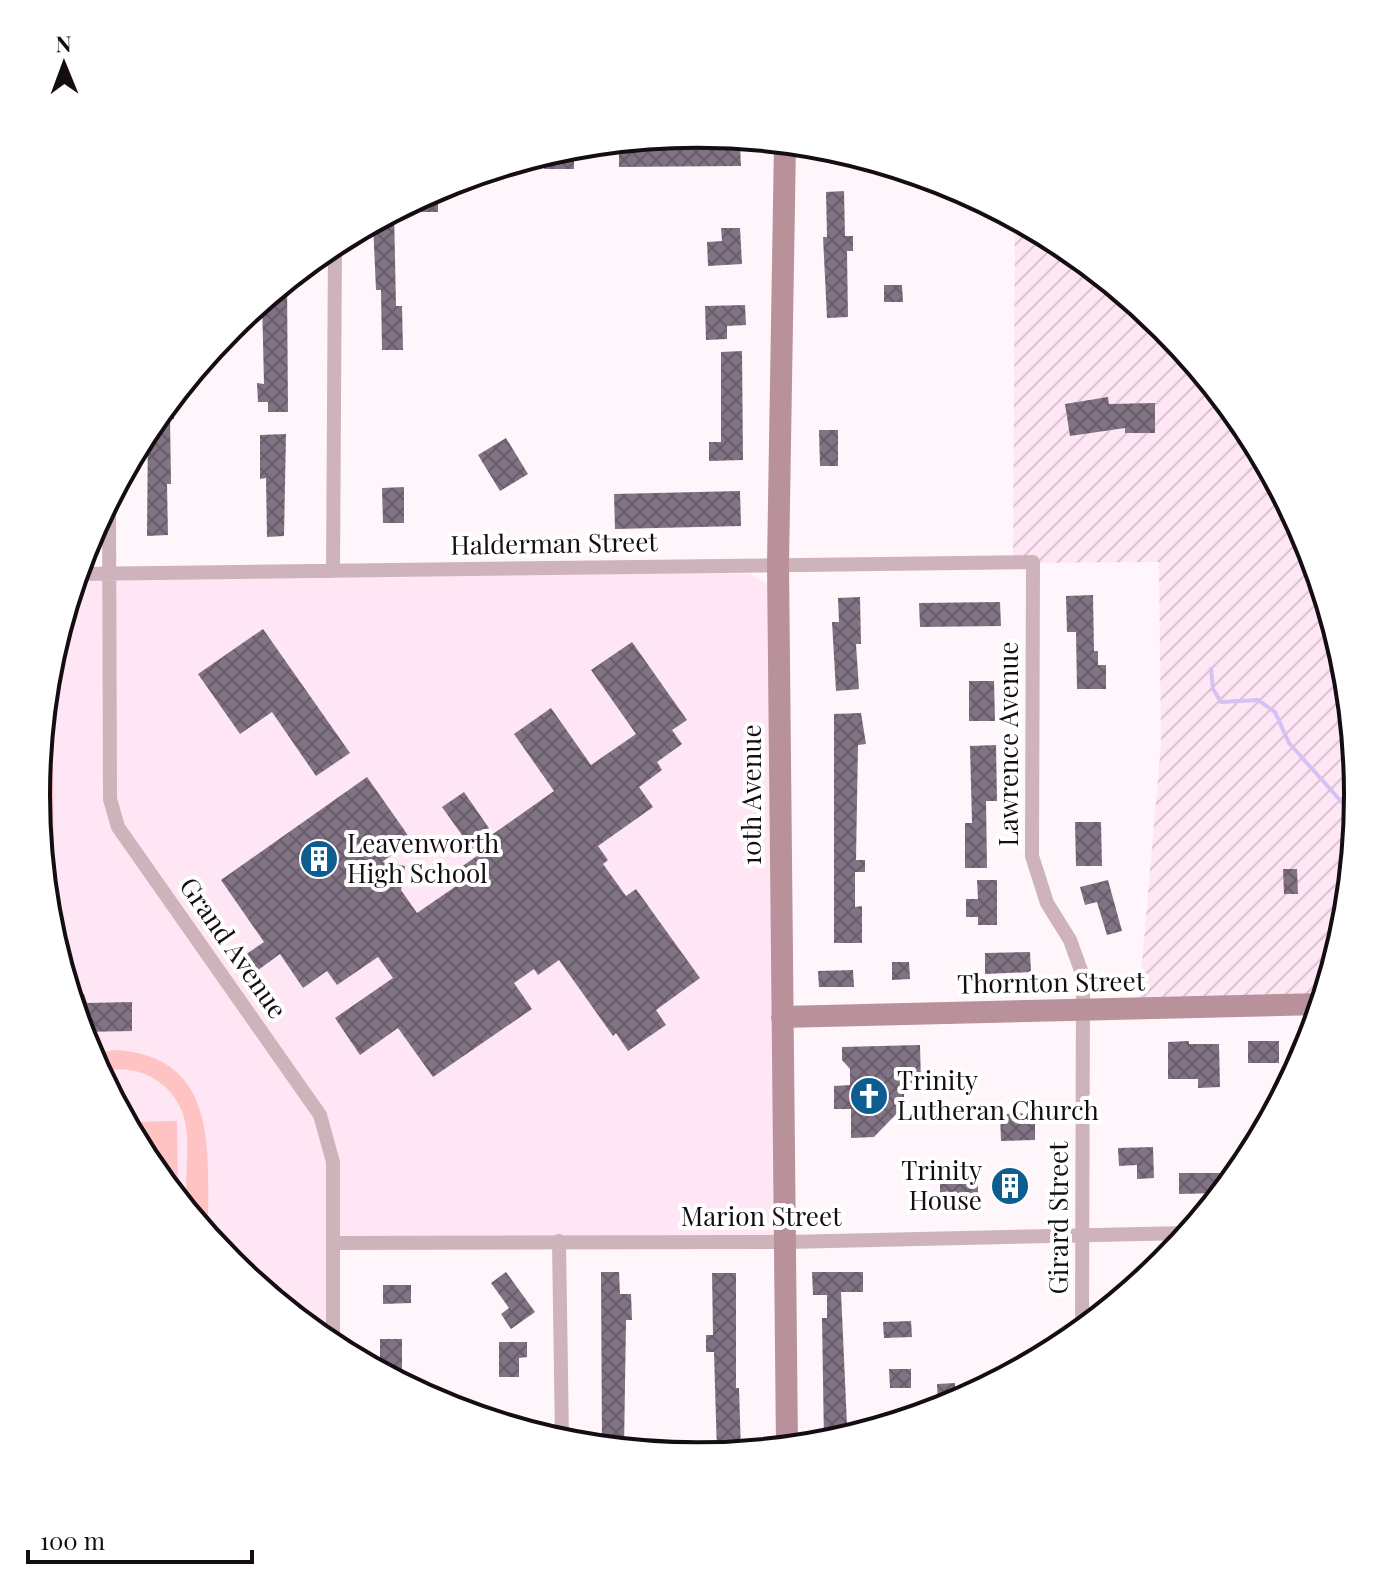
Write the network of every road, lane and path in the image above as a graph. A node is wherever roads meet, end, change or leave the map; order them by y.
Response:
1 (785, 155) edge
2 (335, 259) edge
3 (109, 527) edge
4 (1033, 562) joint
5 (778, 564) junction
6 (333, 571) junction
7 (108, 573) junction
8 (89, 574) edge
9 (1310, 1004) edge
10 (1084, 1010) junction
11 (782, 1017) junction
12 (1172, 1233) edge
13 (1083, 1236) junction
14 (559, 1241) junction
15 (787, 1242) junction
16 (334, 1243) junction
17 (1082, 1314) edge
18 (333, 1330) edge
19 (562, 1428) edge
20 (787, 1435) edge

1 - 5 street, 10th Avenue
2 - 6 street
3 - 7 street, Grand Avenue
4 - 5 street, Halderman Street
4 - 10 street, Lawrence Avenue
5 - 6 street, Halderman Street
5 - 11 street, 10th Avenue
6 - 7 street, Halderman Street
7 - 8 street, Halderman Street
7 - 16 street, Grand Avenue
9 - 10 street, Thornton Street
10 - 11 street, Thornton Street
10 - 13 street, Girard Street
11 - 15 street, 10th Avenue
12 - 13 street, Marion Street
13 - 15 street, Marion Street
13 - 17 street, Girard Street
14 - 15 street, Marion Street
14 - 16 street, Marion Street
14 - 19 street
15 - 20 street, 10th Avenue
16 - 18 street, Grand Avenue

